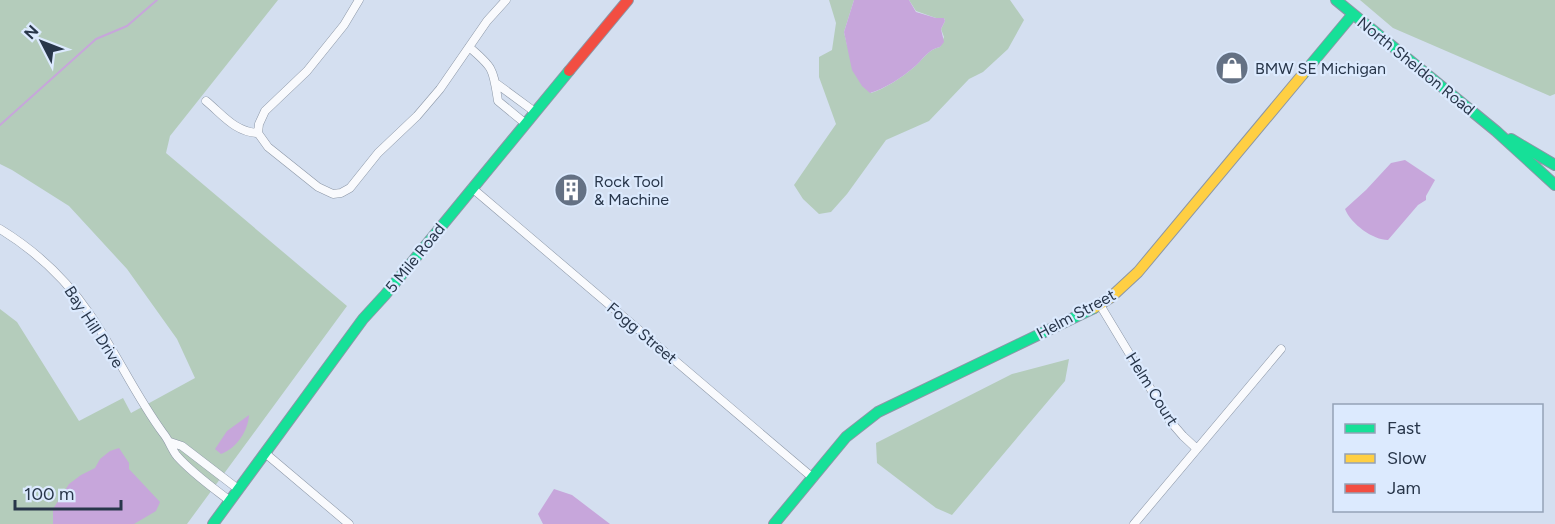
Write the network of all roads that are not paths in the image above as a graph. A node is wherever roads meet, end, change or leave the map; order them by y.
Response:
1 (359, 0) edge
2 (506, 0) edge
3 (628, 0) edge
4 (1336, 0) edge
5 (1353, 14) junction
6 (469, 47) junction
7 (497, 84) junction
8 (206, 100) dead end
9 (535, 112) junction
10 (526, 124) junction
11 (1496, 131) junction
12 (258, 133) junction
13 (1555, 165) edge
14 (1555, 185) edge
15 (472, 188) junction
16 (0, 229) edge
17 (1100, 305) junction
18 (1281, 349) dead end
19 (170, 442) junction
20 (1197, 449) junction
21 (265, 453) junction
22 (813, 477) junction
23 (238, 489) junction
24 (230, 501) junction
25 (213, 524) edge
26 (349, 524) edge
27 (774, 524) edge
28 (1134, 524) edge

1 - 12 street
2 - 6 street
3 - 9 street, 5 Mile Road
4 - 5 street, North Sheldon Road
5 - 11 street, North Sheldon Road
5 - 17 street, Helm Street
6 - 7 street
6 - 12 street
7 - 9 street
7 - 10 street
8 - 12 street
9 - 10 street, 5 Mile Road
10 - 15 street, 5 Mile Road
11 - 13 street, North Sheldon Road
11 - 14 street, North Sheldon Road
15 - 21 street, 5 Mile Road
15 - 22 street, Fogg Street
16 - 19 street, Bay Hill Drive
17 - 20 street, Helm Court
17 - 22 street, Helm Street
18 - 20 street
19 - 23 street, Bay Hill Drive
19 - 24 street, Bay Hill Drive
20 - 28 street
21 - 23 street, 5 Mile Road
21 - 26 street
22 - 27 street, Helm Street
23 - 24 street, 5 Mile Road
24 - 25 street, 5 Mile Road

